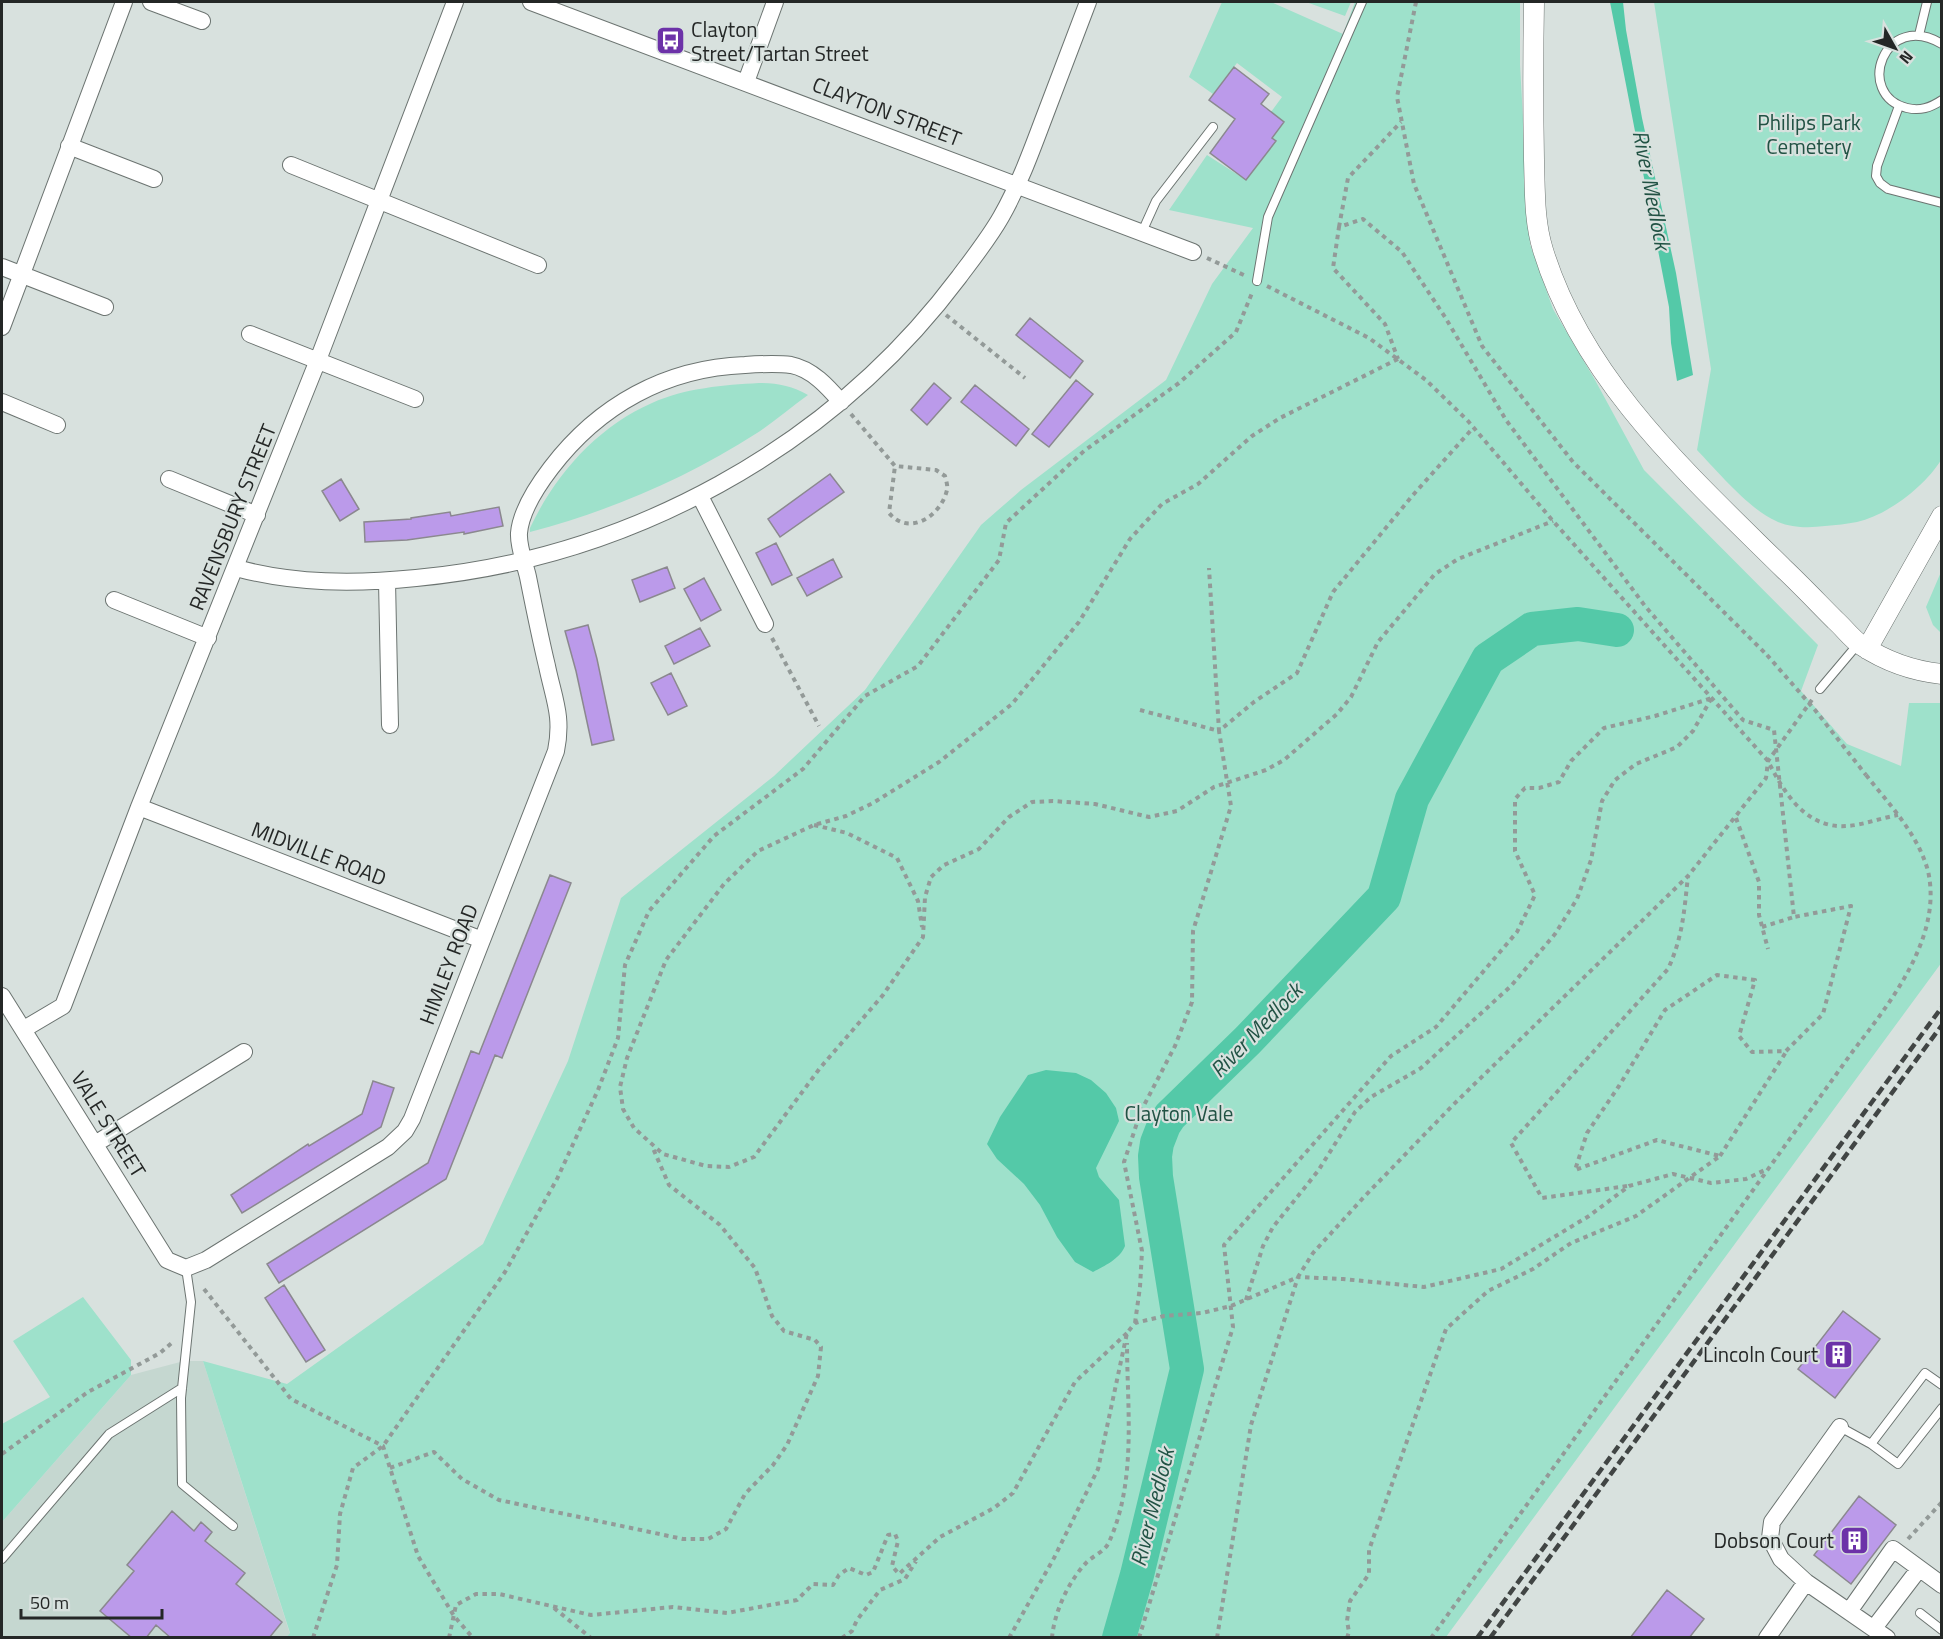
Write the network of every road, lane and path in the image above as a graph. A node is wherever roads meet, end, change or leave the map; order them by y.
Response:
1 (124, 2) edge
2 (151, 2) edge
3 (455, 2) edge
4 (531, 2) edge
5 (775, 2) edge
6 (1088, 2) edge
7 (1362, 2) edge
8 (1416, 2) edge
9 (1534, 2) edge
10 (1927, 2) edge
11 (202, 21) dead end
12 (1919, 35) junction
13 (1941, 44) edge
14 (746, 82) junction
15 (1941, 100) edge
16 (1899, 106) junction
17 (1401, 121) junction
18 (1213, 127) dead end
19 (69, 146) junction
20 (291, 165) dead end
21 (154, 179) dead end
22 (1018, 184) junction
23 (379, 201) junction
24 (1941, 202) edge
25 (1339, 227) junction
26 (1142, 232) junction
27 (1194, 252) joint
28 (538, 265) dead end
29 (2, 267) edge
30 (22, 275) junction
31 (1257, 281) junction
32 (105, 307) dead end
33 (936, 307) junction
34 (2, 327) edge
35 (250, 334) dead end
36 (1398, 359) junction
37 (318, 360) junction
38 (1025, 378) dead end
39 (415, 399) dead end
40 (2, 402) edge
41 (842, 402) junction
42 (57, 424) dead end
43 (1473, 428) junction
44 (895, 466) junction
45 (169, 479) dead end
46 (700, 496) junction
47 (257, 515) junction
48 (1941, 516) edge
49 (1553, 521) junction
50 (524, 562) junction
51 (236, 568) junction
52 (1209, 568) dead end
53 (387, 581) junction
54 (114, 600) dead end
55 (765, 624) joint
56 (208, 638) junction
57 (1863, 646) junction
58 (1941, 674) edge
59 (1820, 689) joint
60 (1712, 698) junction
61 (1140, 710) dead end
62 (390, 725) dead end
63 (819, 726) dead end
64 (1219, 731) junction
65 (1776, 751) junction
66 (1768, 761) junction
67 (1228, 783) junction
68 (1780, 786) junction
69 (140, 807) junction
70 (1898, 814) junction
71 (1736, 818) junction
72 (814, 825) junction
73 (1688, 876) junction
74 (1794, 917) junction
75 (1762, 927) junction
76 (923, 937) junction
77 (482, 940) junction
78 (1768, 949) dead end
79 (2, 996) edge
80 (24, 1029) junction
81 (1786, 1051) junction
82 (244, 1052) dead end
83 (95, 1144) junction
84 (652, 1144) junction
85 (1720, 1156) junction
86 (1769, 1169) junction
87 (1688, 1178) junction
88 (1629, 1186) junction
89 (186, 1268) junction
90 (1298, 1277) junction
91 (1246, 1300) junction
92 (1231, 1306) junction
93 (1135, 1323) junction
94 (188, 1329) junction
95 (1127, 1333) junction
96 (1941, 1385) edge
97 (182, 1388) junction
98 (1941, 1408) edge
99 (1840, 1426) joint
100 (1870, 1444) junction
101 (384, 1446) junction
102 (2, 1454) edge
103 (390, 1468) junction
104 (1941, 1502) edge
105 (232, 1526) dead end
106 (1897, 1552) junction
107 (919, 1556) junction
108 (2, 1559) edge
109 (1918, 1569) junction
110 (1806, 1582) junction
111 (1941, 1586) edge
112 (552, 1606) junction
113 (1850, 1610) junction
114 (1920, 1613) dead end
115 (454, 1616) junction
116 (1941, 1630) edge
117 (1881, 1633) edge
118 (313, 1638) edge
119 (449, 1638) edge
120 (473, 1638) edge
121 (591, 1638) edge
122 (842, 1638) edge
123 (1009, 1638) edge
124 (1052, 1638) edge
125 (1139, 1638) edge
126 (1217, 1638) edge
127 (1347, 1638) edge
128 (1431, 1638) edge
129 (1767, 1638) edge

1 - 19 street
2 - 11 street
3 - 23 street, RAVENSBURY STREET
4 - 14 street, CLAYTON STREET
5 - 14 street
6 - 22 street
7 - 31 lane
8 - 17 path
9 - 57 street
10 - 12 lane
12 - 13 lane
12 - 16 lane
14 - 22 street, CLAYTON STREET
15 - 16 lane
16 - 24 lane
17 - 25 path
17 - 70 path, bridge
18 - 26 lane
19 - 21 street
19 - 30 street
20 - 23 street
22 - 26 street, CLAYTON STREET
22 - 33 street
23 - 28 street
23 - 37 street, RAVENSBURY STREET
25 - 36 path
25 - 65 path
26 - 27 street, CLAYTON STREET
27 - 31 path
29 - 30 street
30 - 32 street
30 - 34 street
31 - 36 path
31 - 101 path
33 - 38 path
33 - 41 street
35 - 37 street
36 - 43 path
36 - 72 path
37 - 39 street
37 - 47 street, RAVENSBURY STREET
40 - 42 street
41 - 44 path
41 - 46 street
41 - 50 street, HIMLEY ROAD
43 - 49 path
43 - 64 path
44 - 44 path
45 - 47 street
46 - 50 street
46 - 55 street
47 - 51 street, RAVENSBURY STREET
48 - 57 street
49 - 60 path
49 - 67 path
50 - 53 street
50 - 77 street, HIMLEY ROAD
51 - 53 street
51 - 56 street, RAVENSBURY STREET
52 - 64 path
53 - 62 street
54 - 56 street
55 - 63 path
56 - 69 street, RAVENSBURY STREET
57 - 58 street
57 - 59 lane
59 - 65 path
60 - 66 path
60 - 91 path
60 - 92 path
61 - 64 path
64 - 67 path
65 - 66 path
65 - 68 path
66 - 68 path
66 - 71 path
67 - 76 path
67 - 93 path
68 - 70 path
68 - 74 path
69 - 77 street, MIDVILLE ROAD
69 - 80 street, RAVENSBURY STREET
70 - 86 path
71 - 73 path
71 - 75 path
72 - 76 path
72 - 84 path
73 - 88 path
73 - 90 path
74 - 75 path
74 - 81 path
75 - 78 path
76 - 84 path
77 - 89 street, HIMLEY ROAD
79 - 80 street, VALE STREET
80 - 83 street, VALE STREET
81 - 85 path
81 - 85 path
82 - 83 street
83 - 89 street, VALE STREET
84 - 103 path
85 - 87 path
86 - 87 path
86 - 128 path
87 - 88 path
87 - 127 path
88 - 90 path
89 - 94 lane
89 - 101 path
90 - 91 path
90 - 126 path
91 - 92 path
92 - 93 path
92 - 125 path
93 - 95 path
94 - 97 lane
94 - 102 path
95 - 107 path
95 - 123 path
95 - 124 path
96 - 100 lane
97 - 105 lane
97 - 108 lane
98 - 100 lane
99 - 100 lane
99 - 110 street
101 - 103 path
101 - 118 path
103 - 115 path
104 - 106 path
106 - 109 street
106 - 113 street
107 - 112 path
107 - 122 path
109 - 111 street
109 - 117 street
110 - 113 street
110 - 129 street
112 - 115 path
112 - 121 path
113 - 117 street
114 - 116 lane
115 - 119 path
115 - 120 path

